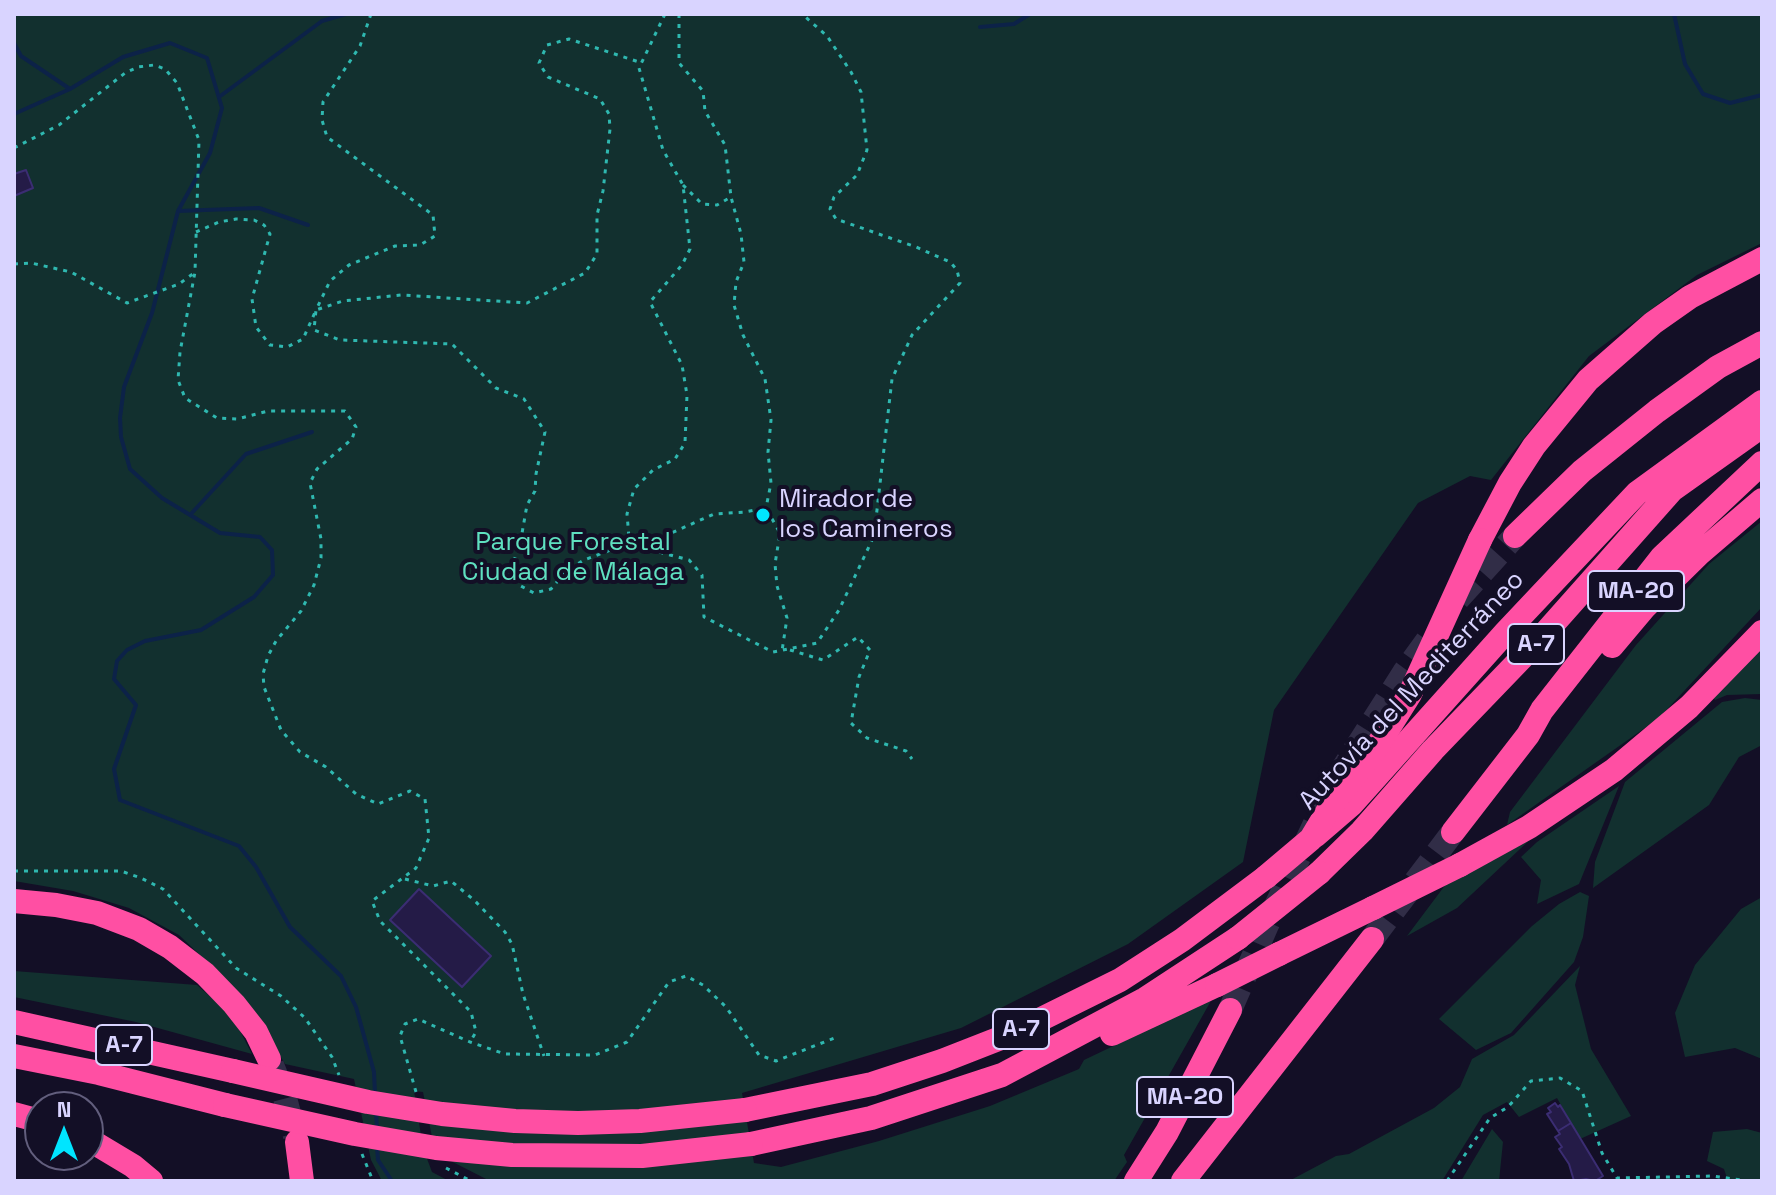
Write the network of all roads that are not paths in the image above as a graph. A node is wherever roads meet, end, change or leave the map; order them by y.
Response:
1 (1762, 259) edge
2 (1762, 343) edge
3 (1762, 402) edge
4 (1762, 426) edge
5 (1762, 463) edge
6 (1762, 500) edge
7 (1515, 536) tunnel mouth
8 (1762, 632) edge
9 (1528, 735) junction
10 (1453, 832) tunnel mouth
11 (1311, 839) junction
12 (14, 901) edge
13 (1372, 939) tunnel mouth
14 (1230, 1010) tunnel mouth
15 (14, 1022) edge
16 (14, 1056) edge
17 (269, 1059) tunnel mouth
18 (1002, 1075) junction
19 (297, 1142) tunnel mouth
20 (104, 1149) edge
21 (151, 1181) edge
22 (302, 1181) edge
23 (1136, 1181) edge
24 (1183, 1181) edge

1 - 11 highway, bridge
2 - 7 highway
3 - 11 highway, Autovía del Mediterráneo / A-7
4 - 18 highway, A-7, bridge
5 - 9 highway, MA-20
6 - 9 highway
8 - 18 highway, bridge
9 - 10 highway, MA-20
11 - 15 highway, Autovía del Mediterráneo / A-7, bridge
12 - 17 highway
13 - 24 highway, MA-20
14 - 23 highway, MA-20
16 - 18 highway, A-7, bridge
19 - 22 highway
20 - 21 highway

